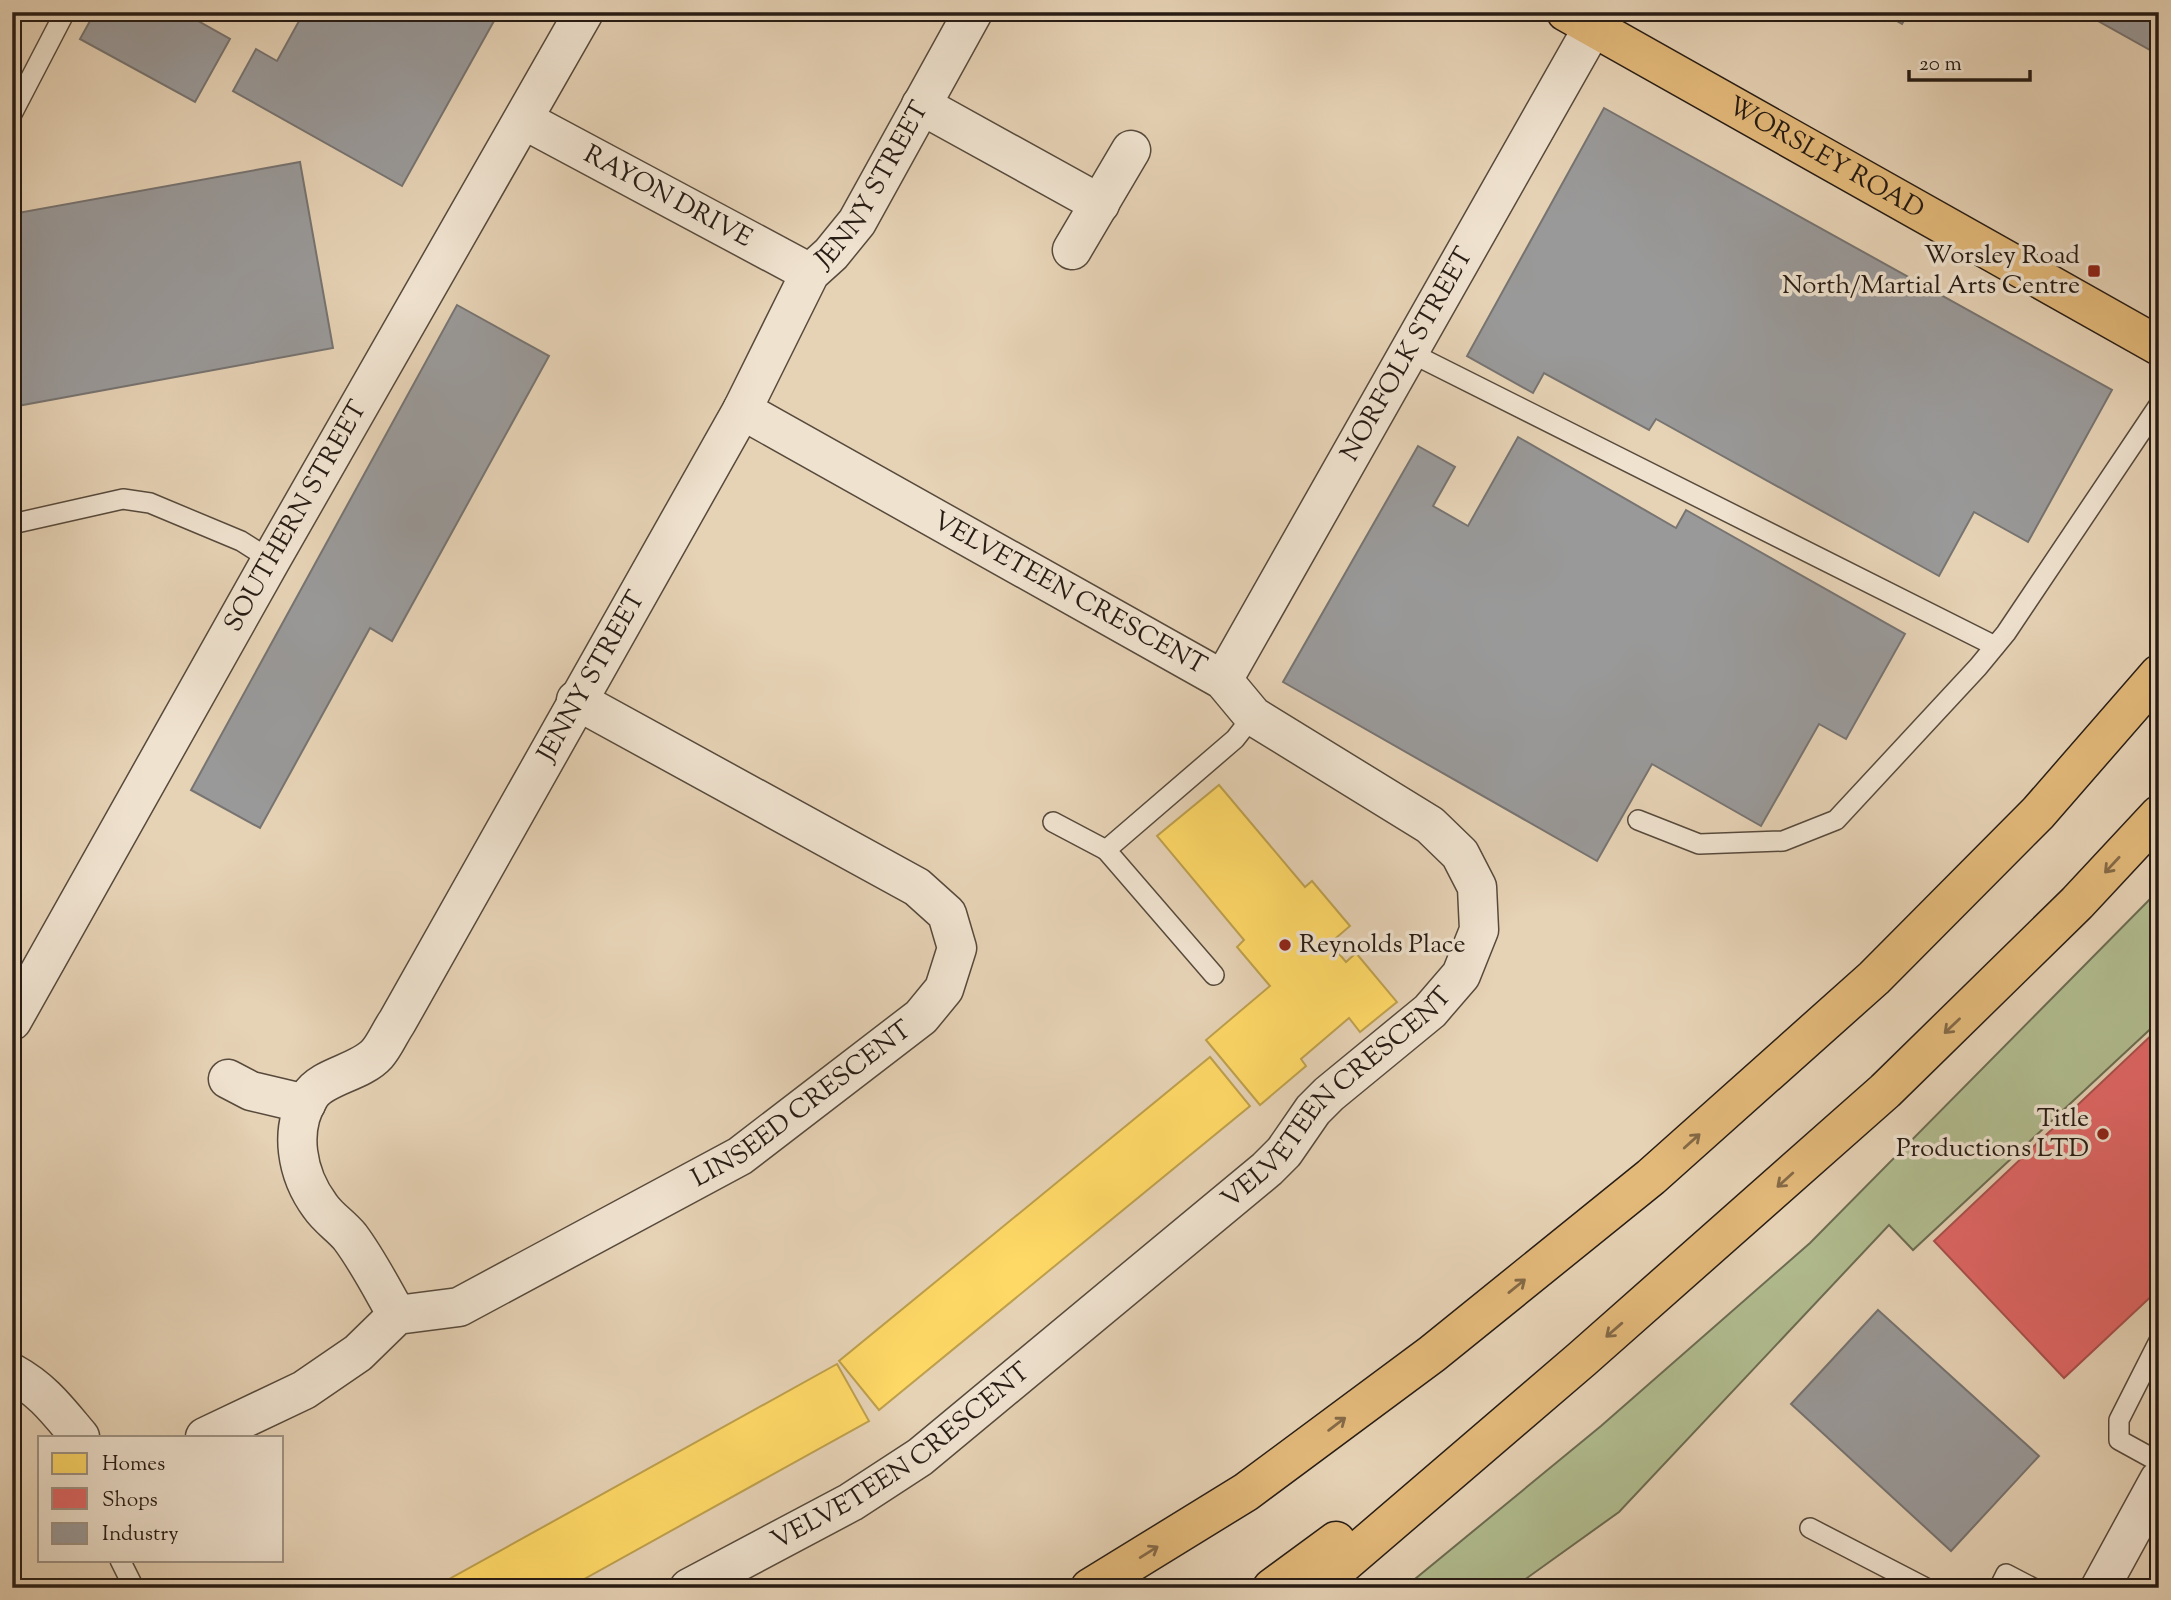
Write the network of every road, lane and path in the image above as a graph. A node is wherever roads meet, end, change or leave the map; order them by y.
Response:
1 (65, 12) edge
2 (584, 12) edge
3 (973, 12) edge
4 (1579, 20) edge
5 (922, 105) junction
6 (12, 114) edge
7 (524, 120) junction
8 (1131, 150) dead end
9 (1100, 204) junction
10 (1072, 250) dead end
11 (810, 273) junction
12 (2159, 346) edge
13 (1409, 352) junction
14 (2159, 405) edge
15 (742, 410) junction
16 (12, 524) edge
17 (271, 560) junction
18 (1995, 646) junction
19 (2159, 674) edge
20 (1223, 680) junction
21 (576, 700) junction
22 (1253, 716) junction
23 (2159, 815) edge
24 (1638, 820) dead end
25 (1053, 822) dead end
26 (1106, 850) junction
27 (1214, 975) dead end
28 (12, 1021) edge
29 (228, 1079) dead end
30 (306, 1104) junction
31 (397, 1315) junction
32 (2159, 1342) edge
33 (1582, 1359) junction
34 (12, 1373) edge
35 (79, 1436) edge
36 (207, 1436) edge
37 (2159, 1462) edge
38 (2159, 1480) edge
39 (1810, 1528) dead end
40 (121, 1562) edge
41 (134, 1588) edge
42 (689, 1588) edge
43 (1090, 1588) edge
44 (1272, 1588) edge
45 (1315, 1588) edge
46 (1926, 1588) edge
47 (1999, 1588) edge
48 (2033, 1588) edge
49 (2101, 1588) edge

1 - 6 lane
2 - 7 street, SOUTHERN STREET
3 - 5 street, JENNY STREET
4 - 12 main road, WORSLEY ROAD
4 - 13 street, NORFOLK STREET
5 - 9 street
5 - 11 street, JENNY STREET
7 - 11 street, RAYON DRIVE
7 - 17 street, SOUTHERN STREET
8 - 9 street
9 - 10 street
11 - 15 street, JENNY STREET
13 - 18 lane
13 - 20 street, NORFOLK STREET
14 - 18 lane
15 - 20 street, VELVETEEN CRESCENT
15 - 21 street, JENNY STREET
16 - 17 lane
17 - 28 street, SOUTHERN STREET
18 - 24 lane
43 -> 19 main road
20 - 22 street, VELVETEEN CRESCENT
21 - 30 street, JENNY STREET
21 - 31 street, LINSEED CRESCENT
22 - 26 lane
22 - 42 street, VELVETEEN CRESCENT
23 -> 33 main road
25 - 26 lane
26 - 27 lane
29 - 30 street
30 - 31 street
31 - 36 street
32 - 37 lane
33 - 44 main road
33 - 45 main road
34 - 35 street
38 - 49 street
39 - 46 lane
40 - 41 lane
47 - 48 lane

